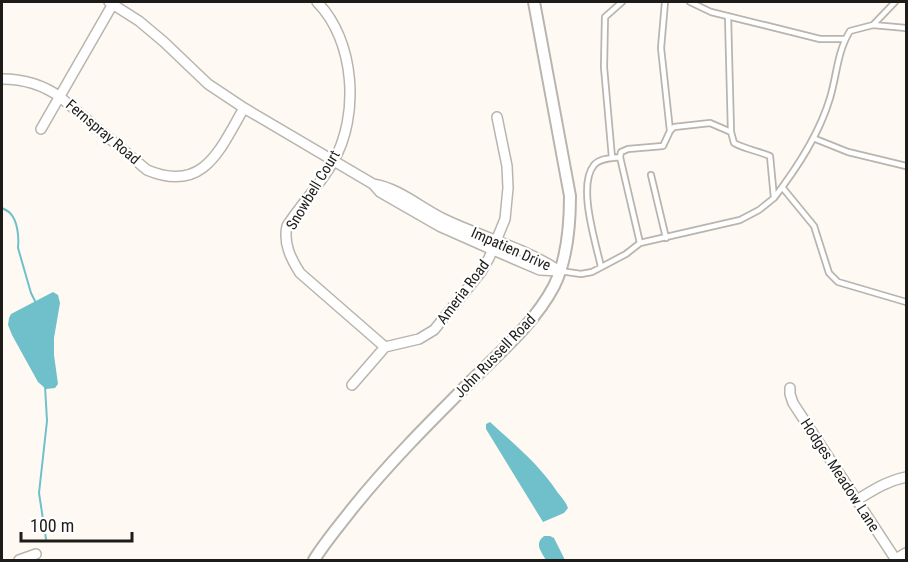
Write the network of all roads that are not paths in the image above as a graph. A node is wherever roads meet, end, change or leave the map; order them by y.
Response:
1 (112, 2) edge
2 (317, 2) edge
3 (534, 2) edge
4 (622, 2) edge
5 (666, 2) edge
6 (690, 2) edge
7 (895, 2) edge
8 (728, 16) junction
9 (873, 25) junction
10 (906, 28) edge
11 (845, 39) junction
12 (2, 79) edge
13 (60, 97) junction
14 (244, 108) junction
15 (497, 117) dead end
16 (42, 129) dead end
17 (670, 131) junction
18 (731, 132) junction
19 (813, 138) junction
20 (620, 157) junction
21 (612, 158) junction
22 (334, 161) junction
23 (906, 166) edge
24 (651, 175) dead end
25 (782, 187) junction
26 (774, 198) junction
27 (666, 238) junction
28 (640, 243) junction
29 (495, 245) junction
30 (601, 267) junction
31 (560, 271) junction
32 (906, 302) edge
33 (385, 347) junction
34 (352, 385) dead end
35 (790, 388) dead end
36 (906, 477) edge
37 (857, 500) junction
38 (36, 554) dead end
39 (906, 554) edge
40 (895, 560) edge
41 (19, 561) edge
42 (314, 561) edge

1 - 13 street
1 - 14 street, Impatien Drive
2 - 22 street, Snowbell Court
3 - 31 street, John Russell Road
4 - 21 lane
5 - 17 lane
6 - 8 lane
7 - 9 lane
8 - 11 lane
8 - 18 lane
9 - 10 lane
9 - 11 lane
11 - 19 lane
12 - 13 street, Fernspray Road
13 - 14 street, Fernspray Road
13 - 16 street
14 - 22 street, Impatien Drive
15 - 29 street, Ameria Road
17 - 18 lane
17 - 20 lane
18 - 26 lane
19 - 23 lane
19 - 25 lane
20 - 21 lane
20 - 28 lane
21 - 30 lane
22 - 29 street, Impatien Drive
22 - 33 street, Snowbell Court
24 - 27 lane
25 - 26 lane
25 - 32 lane
26 - 27 lane
27 - 28 lane
28 - 30 lane
29 - 31 street, Impatien Drive
29 - 33 street, Ameria Road
30 - 31 lane
31 - 42 street, John Russell Road
33 - 34 street
35 - 37 street, Hodges Meadow Lane
36 - 37 street
37 - 40 street, Hodges Meadow Lane
38 - 41 street
39 - 40 street

